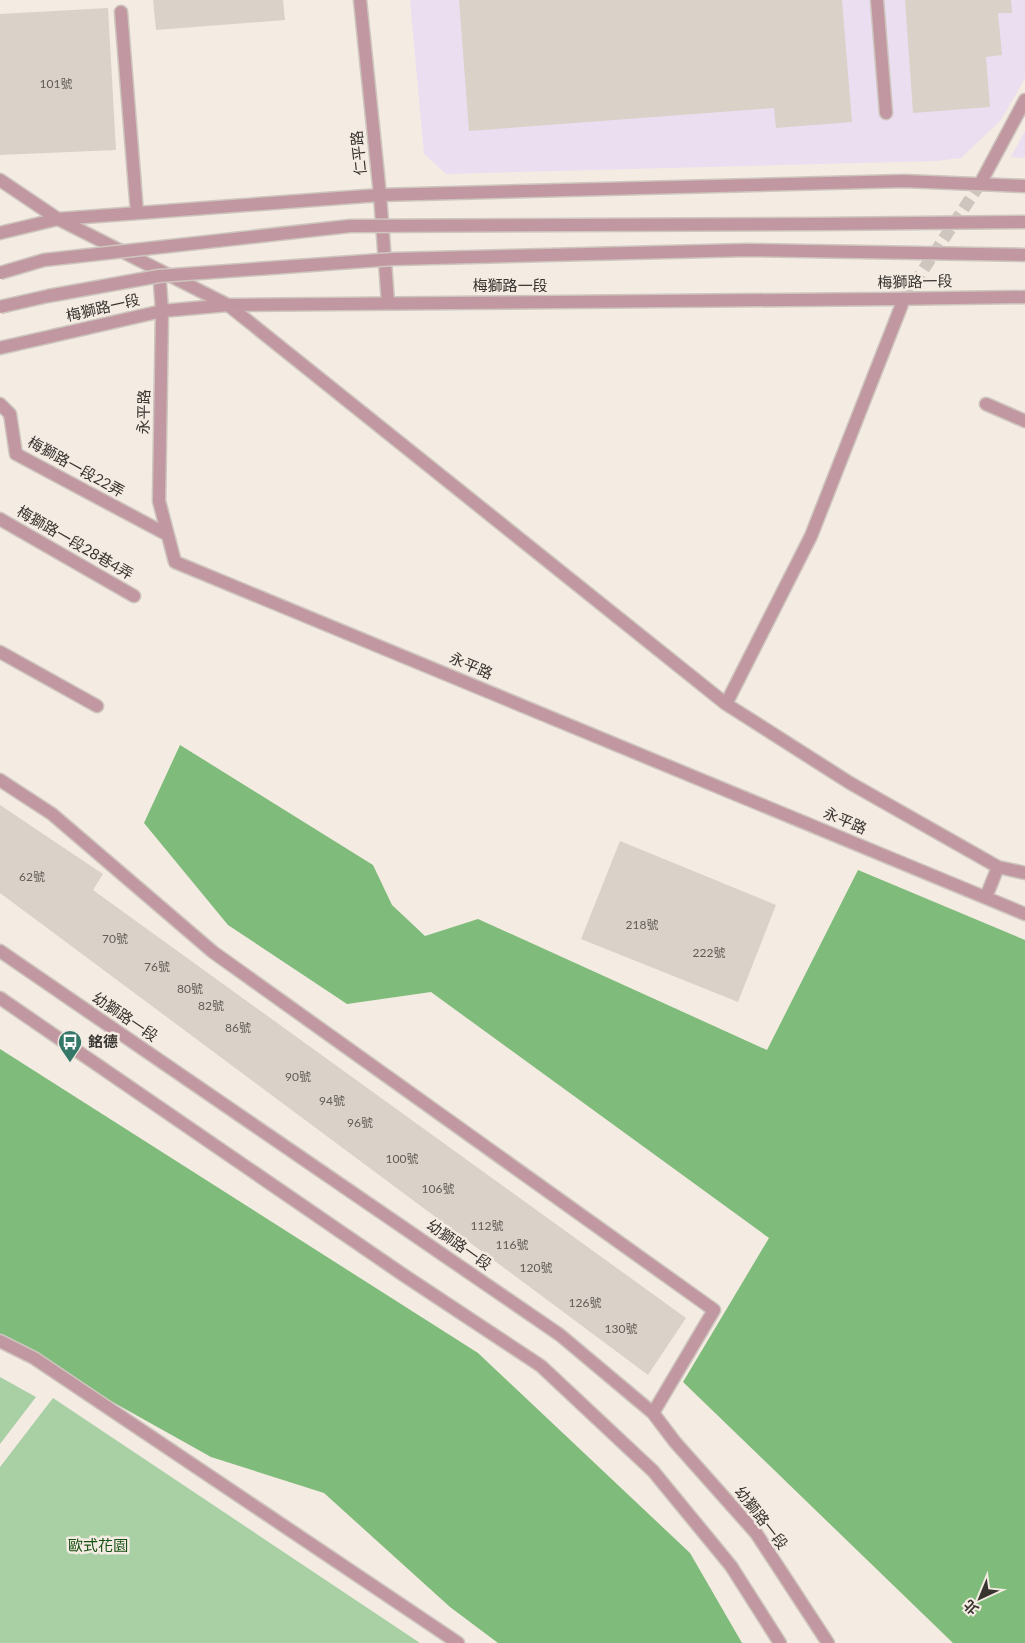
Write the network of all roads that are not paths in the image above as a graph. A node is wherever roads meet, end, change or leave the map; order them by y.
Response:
1 (360, 0) edge
2 (878, 0) edge
3 (121, 12) dead end
4 (1025, 100) edge
5 (886, 113) dead end
6 (0, 180) edge
7 (980, 184) junction
8 (1025, 186) edge
9 (380, 195) junction
10 (136, 213) junction
11 (58, 219) junction
12 (1025, 222) edge
13 (0, 233) edge
14 (1025, 255) edge
15 (159, 270) junction
16 (0, 273) edge
17 (1025, 297) edge
18 (904, 299) junction
19 (388, 303) junction
20 (228, 305) junction
21 (0, 307) edge
22 (162, 311) junction
23 (0, 348) edge
24 (0, 404) edge
25 (986, 404) dead end
26 (1025, 421) edge
27 (0, 519) edge
28 (168, 535) junction
29 (134, 596) dead end
30 (0, 652) edge
31 (726, 704) junction
32 (98, 706) dead end
33 (0, 780) edge
34 (998, 867) junction
35 (1025, 873) edge
36 (986, 898) junction
37 (1025, 914) edge
38 (0, 951) edge
39 (0, 998) edge
40 (0, 1341) edge
41 (652, 1413) junction
42 (458, 1643) edge
43 (780, 1643) edge
44 (828, 1643) edge

1 - 9 street, 仁平路
2 - 5 street
3 - 10 street
4 - 7 street
6 - 11 street
7 - 8 street
7 - 9 street
9 - 10 street
9 - 19 street, 仁平路
10 - 11 street
11 - 13 street
11 - 15 street
12 - 16 street, bridge
14 - 21 street, 梅獅路一段, bridge
15 - 20 street
15 - 22 street, 永平路
17 - 18 street, 梅獅路一段
18 - 19 street, 梅獅路一段
18 - 31 street
19 - 20 street, 梅獅路一段
20 - 22 street, 梅獅路一段
20 - 31 street
22 - 23 street, 梅獅路一段
22 - 28 street, 永平路
24 - 28 street, 梅獅路一段22弄
25 - 26 street
27 - 29 street, 梅獅路一段28巷4弄
28 - 36 street, 永平路
30 - 32 street
31 - 34 street
33 - 41 street
34 - 35 street
34 - 36 street
36 - 37 street, 永平路
38 - 41 street, 幼獅路一段
39 - 43 street
40 - 42 street
41 - 44 street, 幼獅路一段

